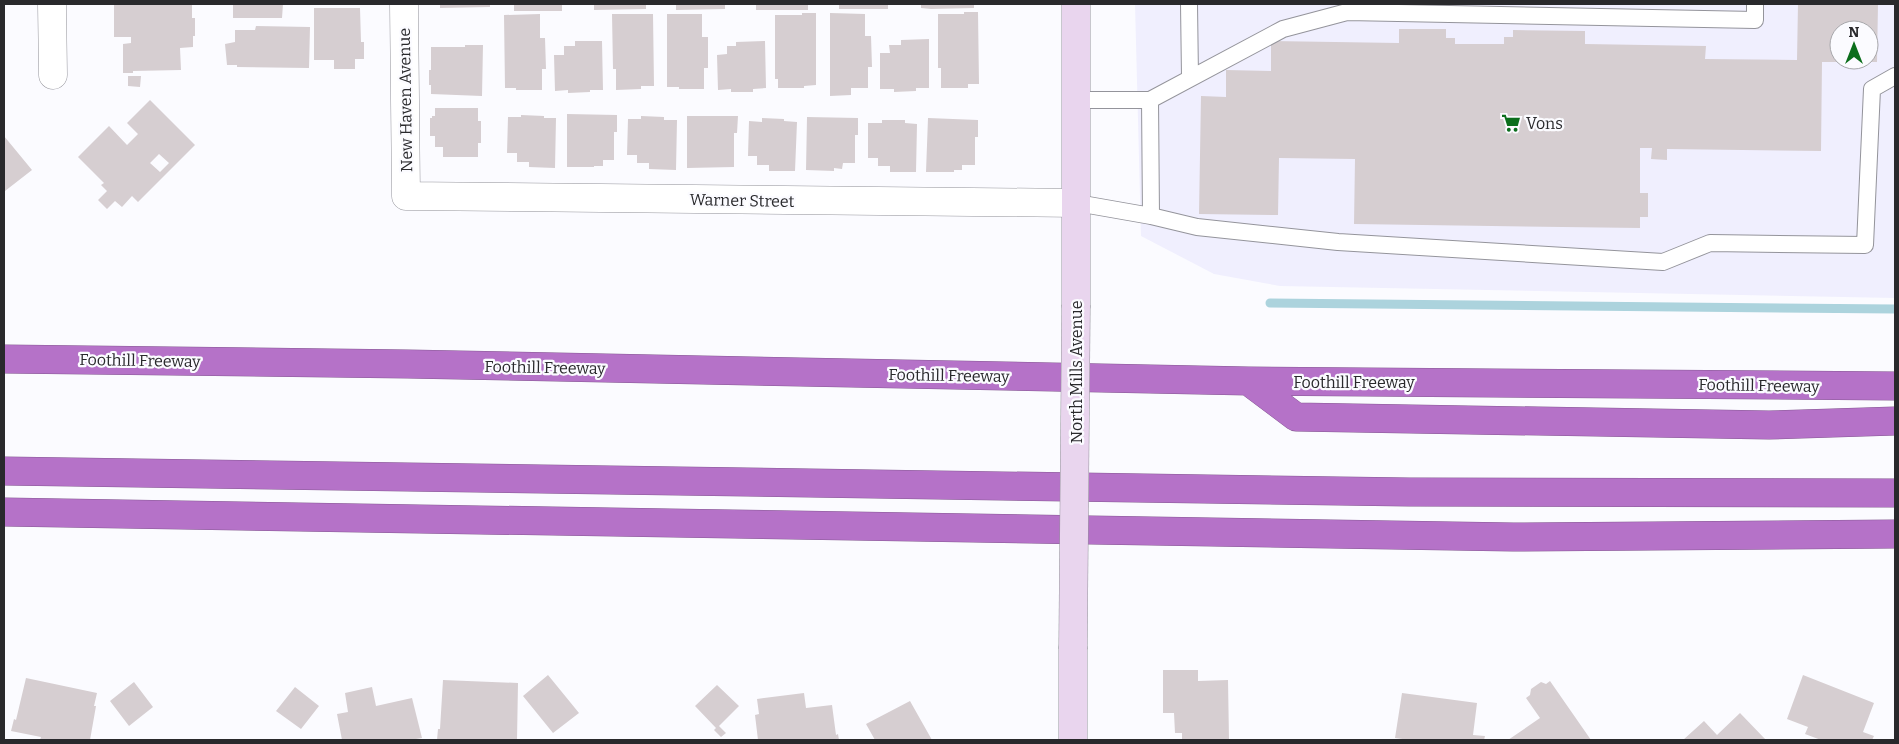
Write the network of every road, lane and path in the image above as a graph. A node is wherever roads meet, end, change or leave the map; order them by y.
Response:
1 (52, 4) edge
2 (404, 4) edge
3 (1076, 4) edge
4 (1189, 4) edge
5 (1756, 4) edge
6 (1440, 9) edge
7 (53, 75) dead end
8 (1895, 76) edge
9 (1190, 77) junction
10 (1076, 100) junction
11 (1150, 100) junction
12 (406, 196) joint
13 (1077, 203) junction
14 (1151, 216) junction
15 (4, 359) edge
16 (1248, 381) junction
17 (1895, 386) edge
18 (1895, 421) edge
19 (4, 471) edge
20 (1895, 493) edge
21 (4, 512) edge
22 (1895, 534) edge
23 (1073, 740) edge

1 - 7 street
2 - 12 street, New Haven Avenue
3 - 10 main road, North Mills Avenue
4 - 9 lane
5 - 6 lane
6 - 9 lane
8 - 14 lane
9 - 11 lane
10 - 11 lane
10 - 13 main road, North Mills Avenue
11 - 14 lane
12 - 13 street, Warner Street
13 - 14 lane
13 - 23 main road, North Mills Avenue, bridge
15 - 16 highway, Foothill Freeway
16 - 17 highway, Foothill Freeway
16 - 18 highway
19 - 20 highway
21 - 22 highway

